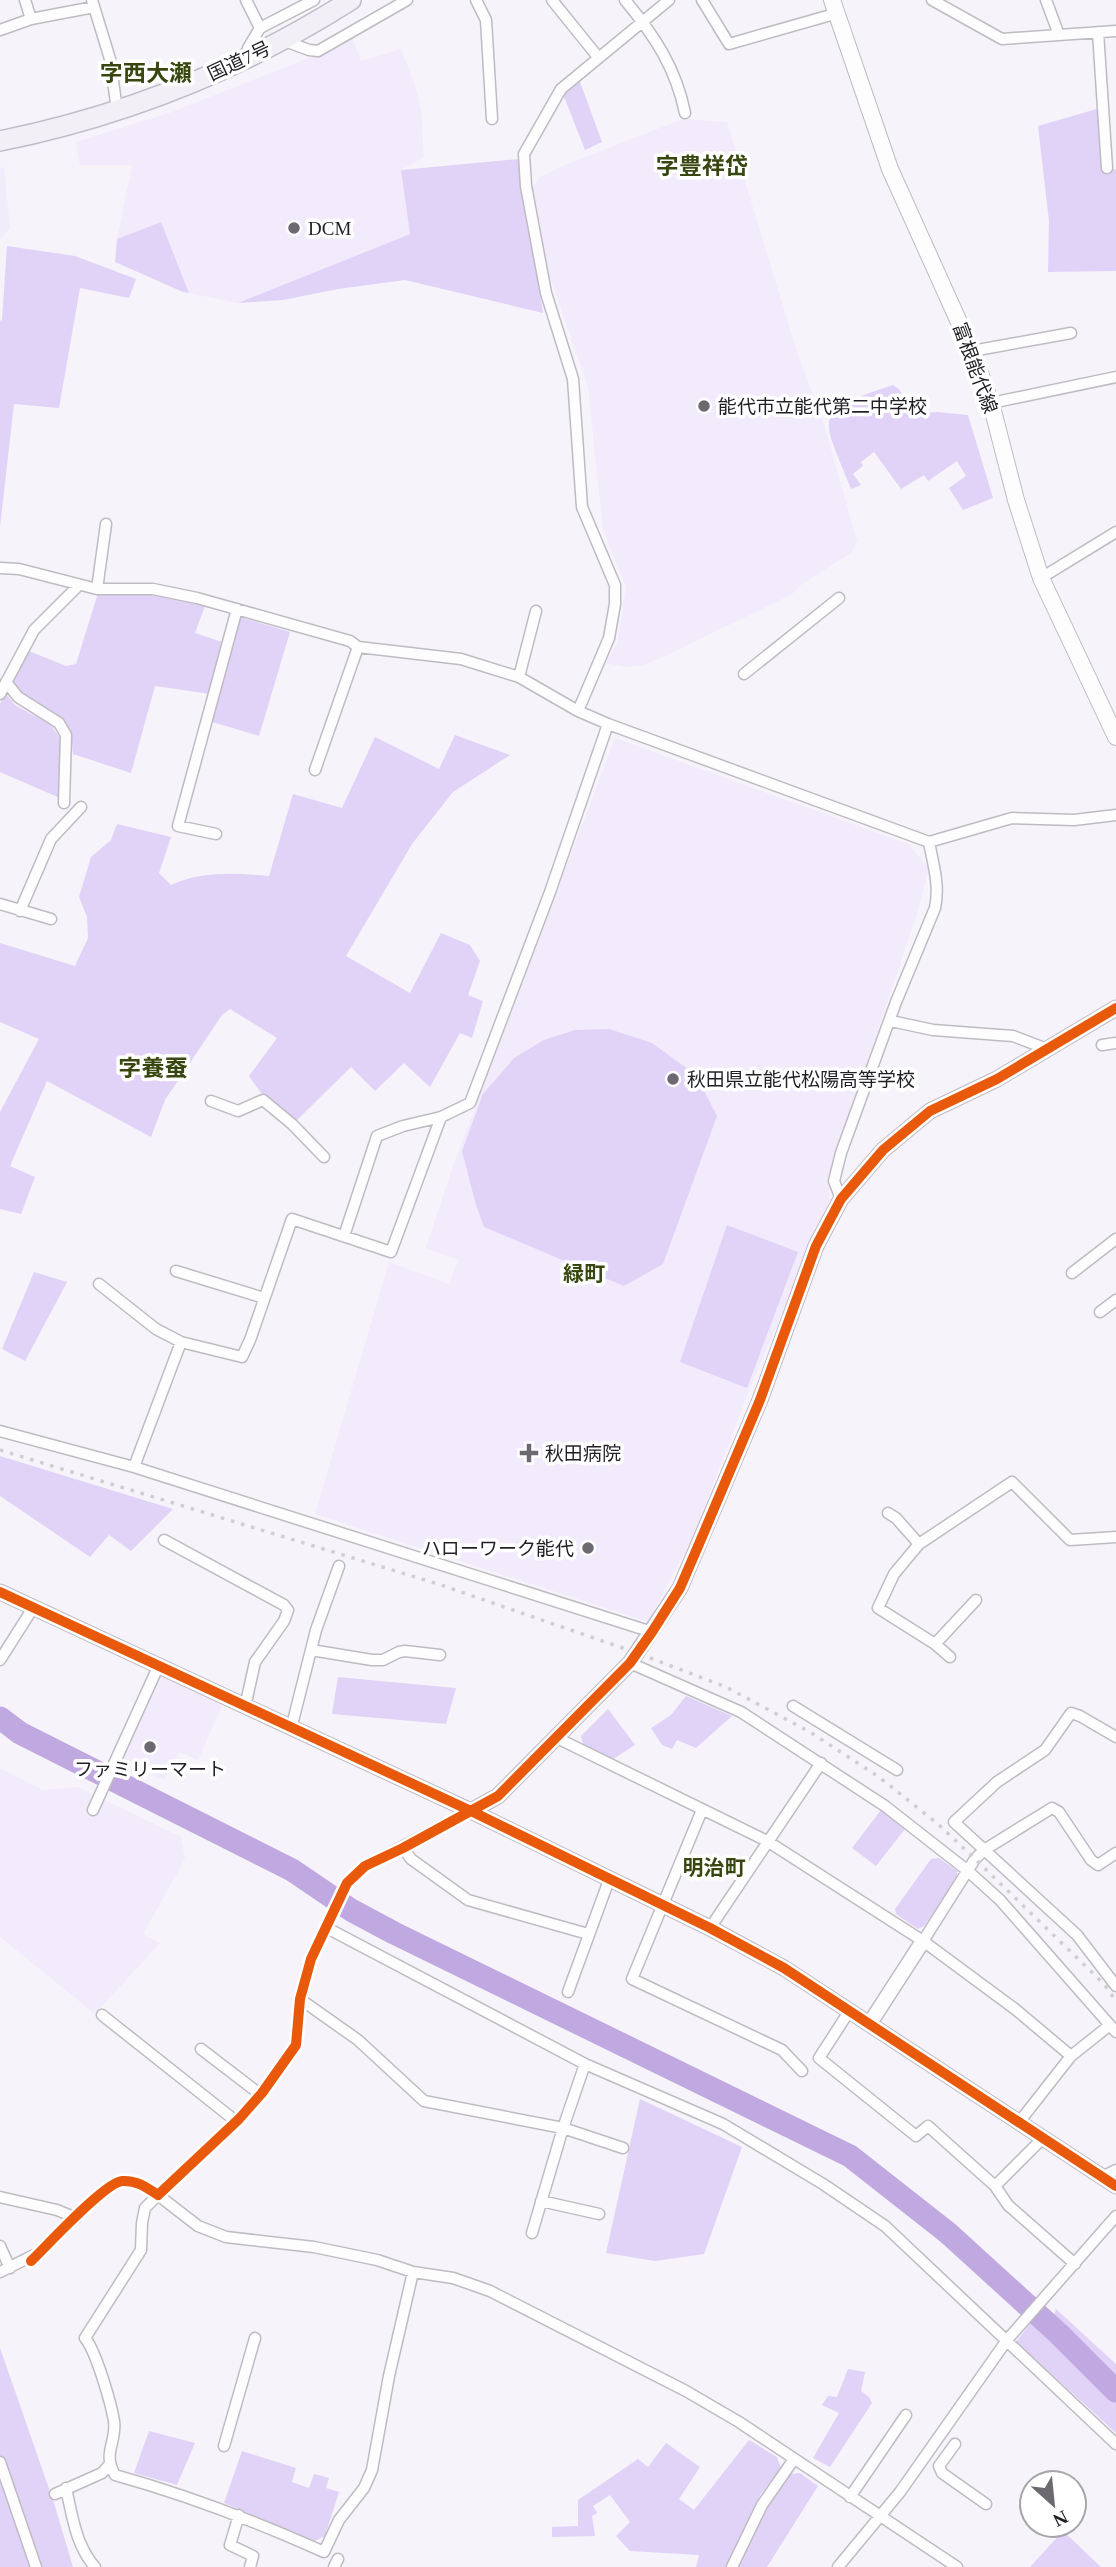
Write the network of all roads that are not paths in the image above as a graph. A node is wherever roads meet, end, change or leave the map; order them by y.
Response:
1 (25, 0) edge
2 (246, 0) edge
3 (314, 0) edge
4 (351, 0) edge
5 (407, 0) edge
6 (476, 0) edge
7 (552, 0) edge
8 (625, 0) edge
9 (669, 0) edge
10 (702, 0) edge
11 (932, 0) edge
12 (1046, 0) edge
13 (93, 4) edge
14 (835, 6) edge
15 (32, 19) junction
16 (643, 22) junction
17 (260, 28) junction
18 (0, 30) edge
19 (1116, 31) edge
20 (1098, 33) junction
21 (1059, 35) junction
22 (282, 40) junction
23 (250, 57) junction
24 (598, 57) junction
25 (117, 110) junction
26 (685, 113) dead end
27 (492, 119) dead end
28 (0, 141) edge
29 (1107, 168) dead end
30 (1072, 333) dead end
31 (972, 351) junction
32 (1116, 377) edge
33 (991, 403) junction
34 (106, 524) dead end
35 (1116, 532) edge
36 (0, 568) edge
37 (1041, 578) junction
38 (78, 586) junction
39 (97, 589) junction
40 (839, 598) dead end
41 (237, 609) junction
42 (536, 611) dead end
43 (358, 647) junction
44 (744, 674) dead end
45 (519, 677) junction
46 (6, 682) junction
47 (0, 694) edge
48 (578, 711) junction
49 (608, 724) junction
50 (1116, 737) edge
51 (315, 770) dead end
52 (64, 803) dead end
53 (81, 807) dead end
54 (1116, 815) edge
55 (216, 834) dead end
56 (929, 842) junction
57 (0, 904) edge
58 (20, 911) junction
59 (51, 919) dead end
60 (1116, 1009) edge
61 (891, 1021) junction
62 (1116, 1043) edge
63 (1102, 1045) dead end
64 (1047, 1049) junction
65 (211, 1101) dead end
66 (441, 1118) junction
67 (324, 1157) dead end
68 (841, 1199) junction
69 (344, 1236) junction
70 (1116, 1239) edge
71 (176, 1271) dead end
72 (1072, 1273) dead end
73 (99, 1283) dead end
74 (264, 1298) junction
75 (1116, 1300) edge
76 (1100, 1312) dead end
77 (181, 1342) junction
78 (0, 1431) edge
79 (134, 1467) junction
80 (888, 1513) dead end
81 (1116, 1537) edge
82 (164, 1540) dead end
83 (919, 1545) junction
84 (339, 1566) dead end
85 (0, 1592) edge
86 (976, 1600) dead end
87 (33, 1608) junction
88 (652, 1632) junction
89 (935, 1644) junction
90 (311, 1650) junction
91 (440, 1656) dead end
92 (950, 1657) dead end
93 (0, 1660) edge
94 (630, 1663) junction
95 (158, 1667) junction
96 (793, 1706) dead end
97 (245, 1707) junction
98 (291, 1729) junction
99 (1116, 1737) edge
100 (557, 1738) junction
101 (821, 1763) junction
102 (897, 1770) dead end
103 (93, 1810) dead end
104 (702, 1810) junction
105 (471, 1811) junction
106 (767, 1841) junction
107 (403, 1848) junction
108 (984, 1850) junction
109 (1116, 1853) edge
110 (968, 1871) junction
111 (609, 1880) junction
112 (662, 1906) junction
113 (329, 1923) junction
114 (710, 1928) junction
115 (589, 1934) junction
116 (923, 1941) junction
117 (1116, 1986) edge
118 (568, 1992) dead end
119 (300, 1999) junction
120 (850, 2010) junction
121 (102, 2015) dead end
122 (870, 2023) junction
123 (1113, 2028) edge
124 (201, 2049) dead end
125 (1071, 2056) junction
126 (585, 2064) junction
127 (802, 2071) dead end
128 (261, 2095) junction
129 (237, 2122) junction
130 (1020, 2122) junction
131 (563, 2128) junction
132 (1044, 2137) junction
133 (623, 2148) dead end
134 (1112, 2178) edge
135 (995, 2186) junction
136 (158, 2195) junction
137 (0, 2197) edge
138 (541, 2201) junction
139 (599, 2214) dead end
140 (1116, 2216) edge
141 (76, 2218) junction
142 (532, 2233) dead end
143 (0, 2246) edge
144 (40, 2252) junction
145 (31, 2261) dead end
146 (1075, 2264) junction
147 (5, 2270) edge
148 (413, 2272) junction
149 (1011, 2337) junction
150 (255, 2338) dead end
151 (906, 2415) dead end
152 (955, 2444) dead end
153 (1116, 2444) edge
154 (224, 2446) dead end
155 (794, 2459) junction
156 (0, 2462) edge
157 (109, 2465) junction
158 (66, 2488) junction
159 (55, 2494) dead end
160 (850, 2497) junction
161 (986, 2504) dead end
162 (239, 2515) junction
163 (879, 2517) junction
164 (36, 2567) edge
165 (95, 2567) edge
166 (250, 2567) edge
167 (732, 2567) edge
168 (838, 2567) edge
169 (957, 2567) edge

1 - 15 street
2 - 17 street
3 - 17 street
4 - 22 highway, 国道7号
5 - 22 street
6 - 27 street
7 - 24 street
8 - 16 street
9 - 16 street
10 - 14 street
11 - 21 street
12 - 21 street
13 - 15 street
13 - 25 street
14 - 31 main road, 富根能代線
15 - 18 street
16 - 24 street
16 - 26 street
17 - 23 street
19 - 20 street
20 - 21 street
20 - 29 street
22 - 23 highway, 国道7号
23 - 25 highway, 国道7号
24 - 48 street
25 - 28 highway, 国道7号
30 - 31 street
31 - 33 main road, 富根能代線
32 - 33 street
33 - 37 main road, 富根能代線
34 - 39 street
35 - 37 street
36 - 38 street
37 - 50 main road, 富根能代線
38 - 39 street
38 - 46 street
39 - 41 street
40 - 44 street
41 - 43 street
41 - 55 street
42 - 45 street
43 - 45 street
43 - 51 street
45 - 48 street
46 - 47 street
46 - 52 street
48 - 49 street
49 - 56 street
49 - 66 street
53 - 58 street
54 - 56 street
56 - 61 street
57 - 58 street
58 - 59 street
60 - 64 street
61 - 64 street
61 - 68 street
62 - 63 street
64 - 68 street
65 - 67 street
66 - 69 street
66 - 69 street
68 - 88 street
69 - 74 street
70 - 72 street
71 - 74 street
73 - 77 street
74 - 77 street
75 - 76 street
77 - 79 street
78 - 79 street
79 - 88 street
80 - 83 street
81 - 83 street
82 - 97 street
83 - 89 street
84 - 90 street
85 - 87 street
86 - 89 street
87 - 93 street
87 - 95 street
88 - 94 street
89 - 92 street
90 - 91 street
90 - 98 street
94 - 100 street
94 - 101 street
95 - 97 street
95 - 103 street
96 - 102 street
97 - 98 street
98 - 105 street
99 - 108 street
100 - 104 street
100 - 105 street
101 - 106 street
101 - 110 street
104 - 106 street
104 - 112 street
105 - 107 street
105 - 111 street
106 - 114 street
106 - 116 street
107 - 113 street
107 - 115 street
108 - 109 street
108 - 110 street
108 - 117 street
110 - 116 street
110 - 123 street
111 - 112 street
111 - 115 street
112 - 114 street
112 - 127 street
113 - 119 street
113 - 126 street
114 - 120 street
115 - 118 street
116 - 122 street
116 - 125 street
119 - 128 street
119 - 131 street
120 - 122 street
120 - 135 street
121 - 129 street
122 - 130 street
123 - 125 street
124 - 128 street
125 - 130 street
126 - 131 street
126 - 149 street
128 - 129 street
129 - 136 street
130 - 132 street
131 - 133 street
131 - 138 street
132 - 134 street
132 - 135 street
135 - 146 street
136 - 141 street
136 - 148 street
136 - 157 street
137 - 141 street
138 - 139 street
138 - 142 street
140 - 146 street
141 - 144 street
143 - 147 street
144 - 145 street
144 - 147 street
146 - 149 street
148 - 155 street
148 - 162 street
149 - 153 street
149 - 163 street
150 - 154 street
151 - 160 street
152 - 161 street
155 - 160 street
155 - 167 street
156 - 164 street
157 - 158 street
157 - 162 street
158 - 159 street
158 - 165 street
160 - 163 street
162 - 166 street
163 - 168 street
163 - 169 street

